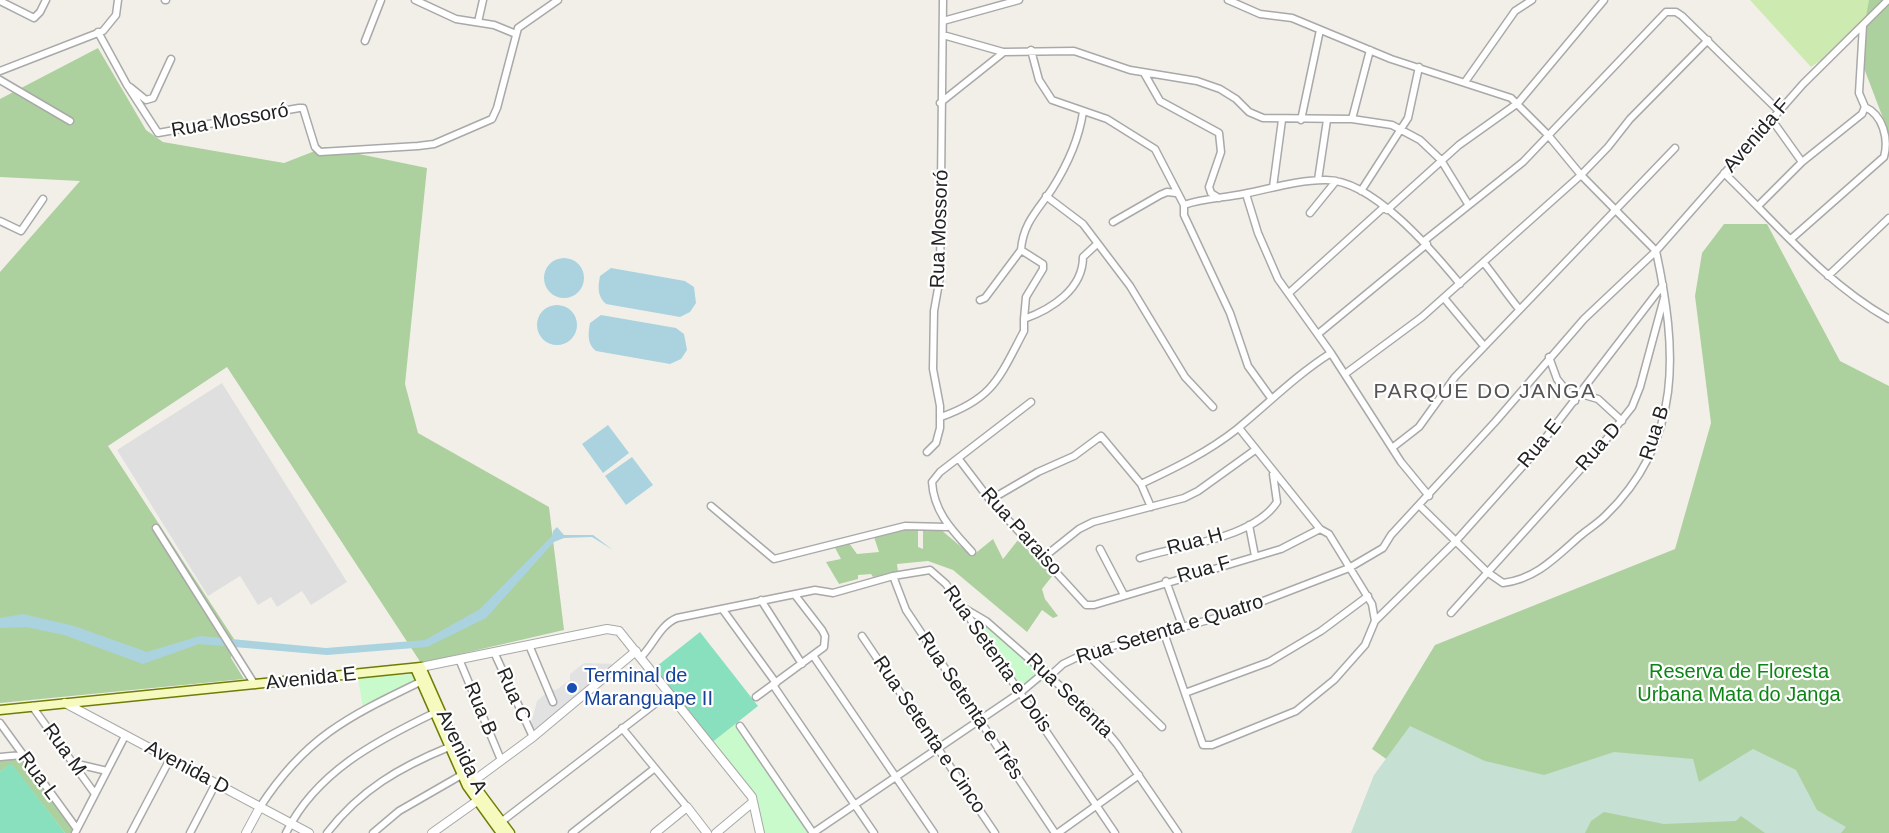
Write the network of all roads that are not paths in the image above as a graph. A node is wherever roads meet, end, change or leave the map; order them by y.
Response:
1 (46, 0) edge
2 (118, 0) edge
3 (381, 0) edge
4 (415, 0) edge
5 (483, 0) edge
6 (558, 0) edge
7 (943, 0) edge
8 (1019, 0) edge
9 (1228, 0) edge
10 (1532, 0) edge
11 (1604, 0) edge
12 (1888, 0) edge
13 (0, 1) edge
14 (943, 21) junction
15 (478, 22) junction
16 (1863, 25) junction
17 (1320, 30) junction
18 (98, 32) junction
19 (516, 34) junction
20 (943, 35) junction
21 (1708, 40) junction
22 (365, 41) dead end
23 (1031, 50) junction
24 (1370, 50) junction
25 (1004, 52) junction
26 (171, 59) dead end
27 (1419, 68) junction
28 (0, 71) edge
29 (1144, 73) junction
30 (0, 80) edge
31 (1465, 82) junction
32 (127, 85) junction
33 (1518, 102) junction
34 (940, 103) junction
35 (1864, 107) junction
36 (1779, 111) junction
37 (1083, 112) junction
38 (1352, 119) junction
39 (1282, 120) junction
40 (1301, 120) junction
41 (1327, 120) junction
42 (1772, 120) junction
43 (70, 121) dead end
44 (1402, 130) junction
45 (1548, 135) junction
46 (1676, 148) dead end
47 (1442, 160) junction
48 (1802, 162) junction
49 (1724, 173) junction
50 (1581, 175) junction
51 (1318, 180) junction
52 (1336, 181) junction
53 (1273, 187) junction
54 (1361, 190) junction
55 (1176, 193) junction
56 (1246, 194) junction
57 (1046, 196) junction
58 (1220, 198) junction
59 (43, 199) dead end
60 (1184, 204) junction
61 (1468, 204) junction
62 (1758, 206) junction
63 (1386, 208) junction
64 (1616, 209) junction
65 (1310, 213) dead end
66 (1889, 218) edge
67 (0, 221) edge
68 (1113, 222) dead end
69 (1791, 239) junction
70 (1425, 243) junction
71 (1097, 244) junction
72 (1021, 250) junction
73 (1656, 251) junction
74 (1484, 263) junction
75 (1828, 276) junction
76 (1460, 285) junction
77 (1663, 285) junction
78 (1289, 293) junction
79 (1665, 295) junction
80 (1444, 298) junction
81 (980, 300) dead end
82 (1519, 309) junction
83 (1024, 319) junction
84 (1889, 319) edge
85 (1318, 334) junction
86 (1484, 346) junction
87 (1331, 353) junction
88 (1550, 357) junction
89 (1345, 374) junction
90 (1581, 394) junction
91 (1271, 398) junction
92 (1575, 401) junction
93 (1031, 402) dead end
94 (1214, 407) dead end
95 (941, 417) junction
96 (1622, 421) junction
97 (1239, 428) junction
98 (1392, 448) junction
99 (1255, 450) junction
100 (927, 452) dead end
101 (958, 458) junction
102 (1273, 474) junction
103 (1141, 484) junction
104 (1429, 496) junction
105 (990, 500) junction
106 (711, 506) dead end
107 (1420, 506) junction
108 (1151, 507) junction
109 (1249, 525) junction
110 (947, 527) junction
111 (156, 528) dead end
112 (1320, 529) junction
113 (1455, 542) junction
114 (1100, 549) dead end
115 (972, 552) dead end
116 (1255, 556) junction
117 (1044, 557) junction
118 (1140, 558) dead end
119 (1349, 568) junction
120 (1487, 572) junction
121 (893, 576) junction
122 (1166, 581) junction
123 (795, 595) junction
124 (1124, 595) junction
125 (1368, 596) junction
126 (761, 600) junction
127 (1086, 604) joint
128 (962, 607) junction
129 (723, 610) junction
130 (1451, 613) dead end
131 (1375, 621) junction
132 (1183, 628) junction
133 (1164, 633) junction
134 (862, 636) dead end
135 (529, 645) junction
136 (494, 652) junction
137 (1086, 653) junction
138 (638, 654) junction
139 (814, 657) junction
140 (459, 658) junction
141 (802, 664) junction
142 (418, 668) junction
143 (1048, 673) junction
144 (423, 680) junction
145 (774, 684) junction
146 (255, 685) junction
147 (1021, 692) junction
148 (669, 693) junction
149 (1185, 693) junction
150 (756, 698) dead end
151 (553, 702) dead end
152 (64, 703) junction
153 (32, 706) junction
154 (0, 710) edge
155 (434, 713) junction
156 (980, 719) junction
157 (0, 723) edge
158 (740, 726) dead end
159 (1162, 726) dead end
160 (622, 728) junction
161 (125, 736) junction
162 (533, 737) junction
163 (449, 747) junction
164 (937, 747) junction
165 (22, 755) junction
166 (0, 757) edge
167 (170, 759) junction
168 (501, 760) junction
169 (73, 763) junction
170 (655, 768) junction
171 (107, 771) junction
172 (464, 773) junction
173 (1139, 775) junction
174 (896, 776) junction
175 (216, 783) junction
176 (470, 784) junction
177 (95, 794) junction
178 (477, 801) junction
179 (753, 802) junction
180 (855, 804) junction
181 (260, 807) junction
182 (687, 807) junction
183 (1097, 807) junction
184 (501, 822) junction
185 (291, 823) junction
186 (76, 831) edge
187 (131, 833) edge
188 (190, 833) edge
189 (246, 833) edge
190 (286, 833) edge
191 (309, 833) edge
192 (327, 833) edge
193 (373, 833) edge
194 (432, 833) edge
195 (501, 833) edge
196 (510, 833) edge
197 (572, 833) edge
198 (654, 833) edge
199 (707, 833) edge
200 (716, 833) edge
201 (759, 833) edge
202 (813, 833) edge
203 (874, 833) edge
204 (934, 833) edge
205 (995, 833) edge
206 (1056, 833) edge
207 (1115, 833) edge
208 (1179, 833) edge

1 - 13 street
2 - 18 street
3 - 22 street
4 - 15 street
5 - 15 street
6 - 19 street
7 - 14 street, Rua Mossoró
8 - 14 street
9 - 17 street
10 - 31 street
11 - 33 street
12 - 16 street, Avenida F
14 - 20 street, Rua Mossoró
15 - 19 street
16 - 35 street
16 - 36 street, Avenida F
17 - 24 street
17 - 40 street
18 - 28 street
18 - 32 street, Rua Mossoró
19 - 32 street, Rua Mossoró
20 - 25 street
20 - 34 street, Rua Mossoró
21 - 36 street
21 - 45 street
21 - 50 street
23 - 25 street
23 - 29 street
23 - 37 street
24 - 27 street
24 - 38 street
25 - 34 street
26 - 32 street
27 - 31 street
27 - 44 street
29 - 39 street
29 - 58 street
30 - 43 street
31 - 33 street
33 - 45 street
33 - 47 street
34 - 95 street, Rua Mossoró
35 - 48 street
35 - 69 street
36 - 42 street, Avenida F
37 - 55 street
37 - 57 street
38 - 41 street
38 - 44 street
39 - 40 street
39 - 53 street
40 - 41 street
41 - 51 street
42 - 48 street
42 - 49 street, Avenida F
44 - 47 street
44 - 54 street
45 - 50 street
45 - 61 street
46 - 64 street
47 - 61 street
47 - 63 street
48 - 62 street
49 - 62 street
49 - 73 street, Avenida F
50 - 64 street
50 - 74 street
51 - 52 street
51 - 53 street
52 - 54 street
52 - 65 street
53 - 56 street
54 - 63 street
55 - 60 street
55 - 68 street
56 - 58 street
56 - 78 street
57 - 71 street
57 - 72 street
58 - 60 street
59 - 67 street
60 - 91 street
61 - 70 street
62 - 69 street
63 - 70 street
63 - 78 street
64 - 73 street
64 - 82 street
66 - 75 street
69 - 75 street
70 - 76 street
70 - 85 street
71 - 83 street
71 - 94 street
72 - 81 street
72 - 83 street
73 - 77 street, Rua B
73 - 88 street, Rua Setenta e Quatro
74 - 76 street
74 - 82 street
75 - 84 street
76 - 80 street
77 - 79 street, Rua B
77 - 90 street, Rua E
78 - 85 street
79 - 96 street, Rua D
79 - 120 street, Rua B
80 - 86 street
80 - 89 street
82 - 86 street
83 - 95 street
85 - 87 street
86 - 98 street
87 - 89 street
87 - 91 street
88 - 92 street
88 - 104 street, Rua Setenta e Quatro
89 - 98 street
90 - 92 street, Rua E
90 - 96 street
91 - 97 street
92 - 113 street, Rua E
93 - 101 street
95 - 100 street, Rua Mossoró
96 - 120 street, Rua D
97 - 99 street
97 - 103 street
98 - 104 street
99 - 102 street
99 - 108 street
101 - 105 street, Rua Paraiso
101 - 110 street
102 - 109 street, Rua H
102 - 112 street
103 - 105 street
103 - 108 street
104 - 107 street, Rua Setenta e Quatro
105 - 117 street, Rua Paraiso
106 - 110 street
107 - 113 street
107 - 119 street, Rua Setenta e Quatro
108 - 117 street
109 - 116 street
109 - 118 street, Rua H
110 - 115 street
111 - 146 street
112 - 116 street, Rua F
112 - 119 street
113 - 120 street
113 - 131 street
114 - 124 street
116 - 122 street, Rua F
117 - 127 street, Rua Paraiso
119 - 125 street
119 - 132 street, Rua Setenta e Quatro
120 - 130 street
121 - 123 street, Rua Setenta e Dois
121 - 128 street, Rua Setenta e Dois
121 - 156 street, Rua Setenta e Três
122 - 124 street, Rua F
122 - 132 street
123 - 126 street, Rua Setenta e Dois
123 - 139 street
124 - 127 street, Rua F
125 - 131 street
125 - 149 street
126 - 129 street, Rua Setenta e Dois
126 - 141 street
128 - 143 street, Rua Setenta
128 - 147 street, Rua Setenta e Dois
129 - 138 street, Rua Setenta e Dois
129 - 145 street
131 - 149 street
132 - 133 street, Rua Setenta e Quatro
133 - 137 street, Rua Setenta e Quatro
133 - 149 street
134 - 164 street, Rua Setenta e Cinco
135 - 136 street, Avenida E
135 - 138 street, Avenida E
135 - 151 street
136 - 140 street, Avenida E
136 - 162 street, Rua C
137 - 143 street, Rua Setenta e Quatro
137 - 159 street
138 - 148 street
138 - 162 street
139 - 141 street
139 - 174 street
140 - 142 street, Avenida E
140 - 168 street, Rua B
141 - 145 street
142 - 144 main road, Avenida A
142 - 146 main road, Avenida E
143 - 147 street, Rua Setenta e Quatro
143 - 173 street, Rua Setenta
144 - 155 main road, Avenida A
144 - 172 main road, Avenida A
144 - 181 street
145 - 150 street
145 - 180 street
146 - 152 main road, Avenida E
147 - 156 street, Rua Setenta e Quatro
147 - 183 street, Rua Setenta e Dois
148 - 160 street
148 - 179 street
152 - 153 main road, Avenida E
152 - 161 street, Avenida D
153 - 154 main road, Avenida E
153 - 169 street, Rua M
155 - 163 main road, Avenida A
155 - 185 street
156 - 164 street, Rua Setenta e Quatro
156 - 206 street, Rua Setenta e Três
157 - 165 street, Rua L
158 - 202 street
160 - 170 street
160 - 184 street
161 - 167 street, Avenida D
161 - 171 street
162 - 168 street
163 - 172 main road, Avenida A
163 - 192 street
164 - 174 street, Rua Setenta e Quatro
164 - 205 street, Rua Setenta e Cinco
165 - 166 street
165 - 186 street, Rua L
167 - 175 street, Avenida D
167 - 187 street
168 - 176 street
169 - 171 street
169 - 177 street, Rua M
170 - 182 street
170 - 197 street
171 - 177 street
172 - 176 main road, Avenida A
172 - 193 street
173 - 183 street
173 - 208 street, Rua Setenta
174 - 180 street, Rua Setenta e Quatro
174 - 204 street
175 - 181 street, Avenida D
175 - 188 street
176 - 178 main road, Avenida A
176 - 184 main road, Avenida A
177 - 186 street
178 - 194 street
178 - 195 main road, Avenida A
179 - 200 street
179 - 201 street
180 - 202 street, Rua Setenta e Quatro
180 - 203 street
181 - 185 street, Avenida D
181 - 189 street
182 - 198 street
182 - 199 street
183 - 206 street
183 - 207 street, Rua Setenta e Dois
184 - 196 main road, Avenida A
185 - 190 street
185 - 191 street, Avenida D

